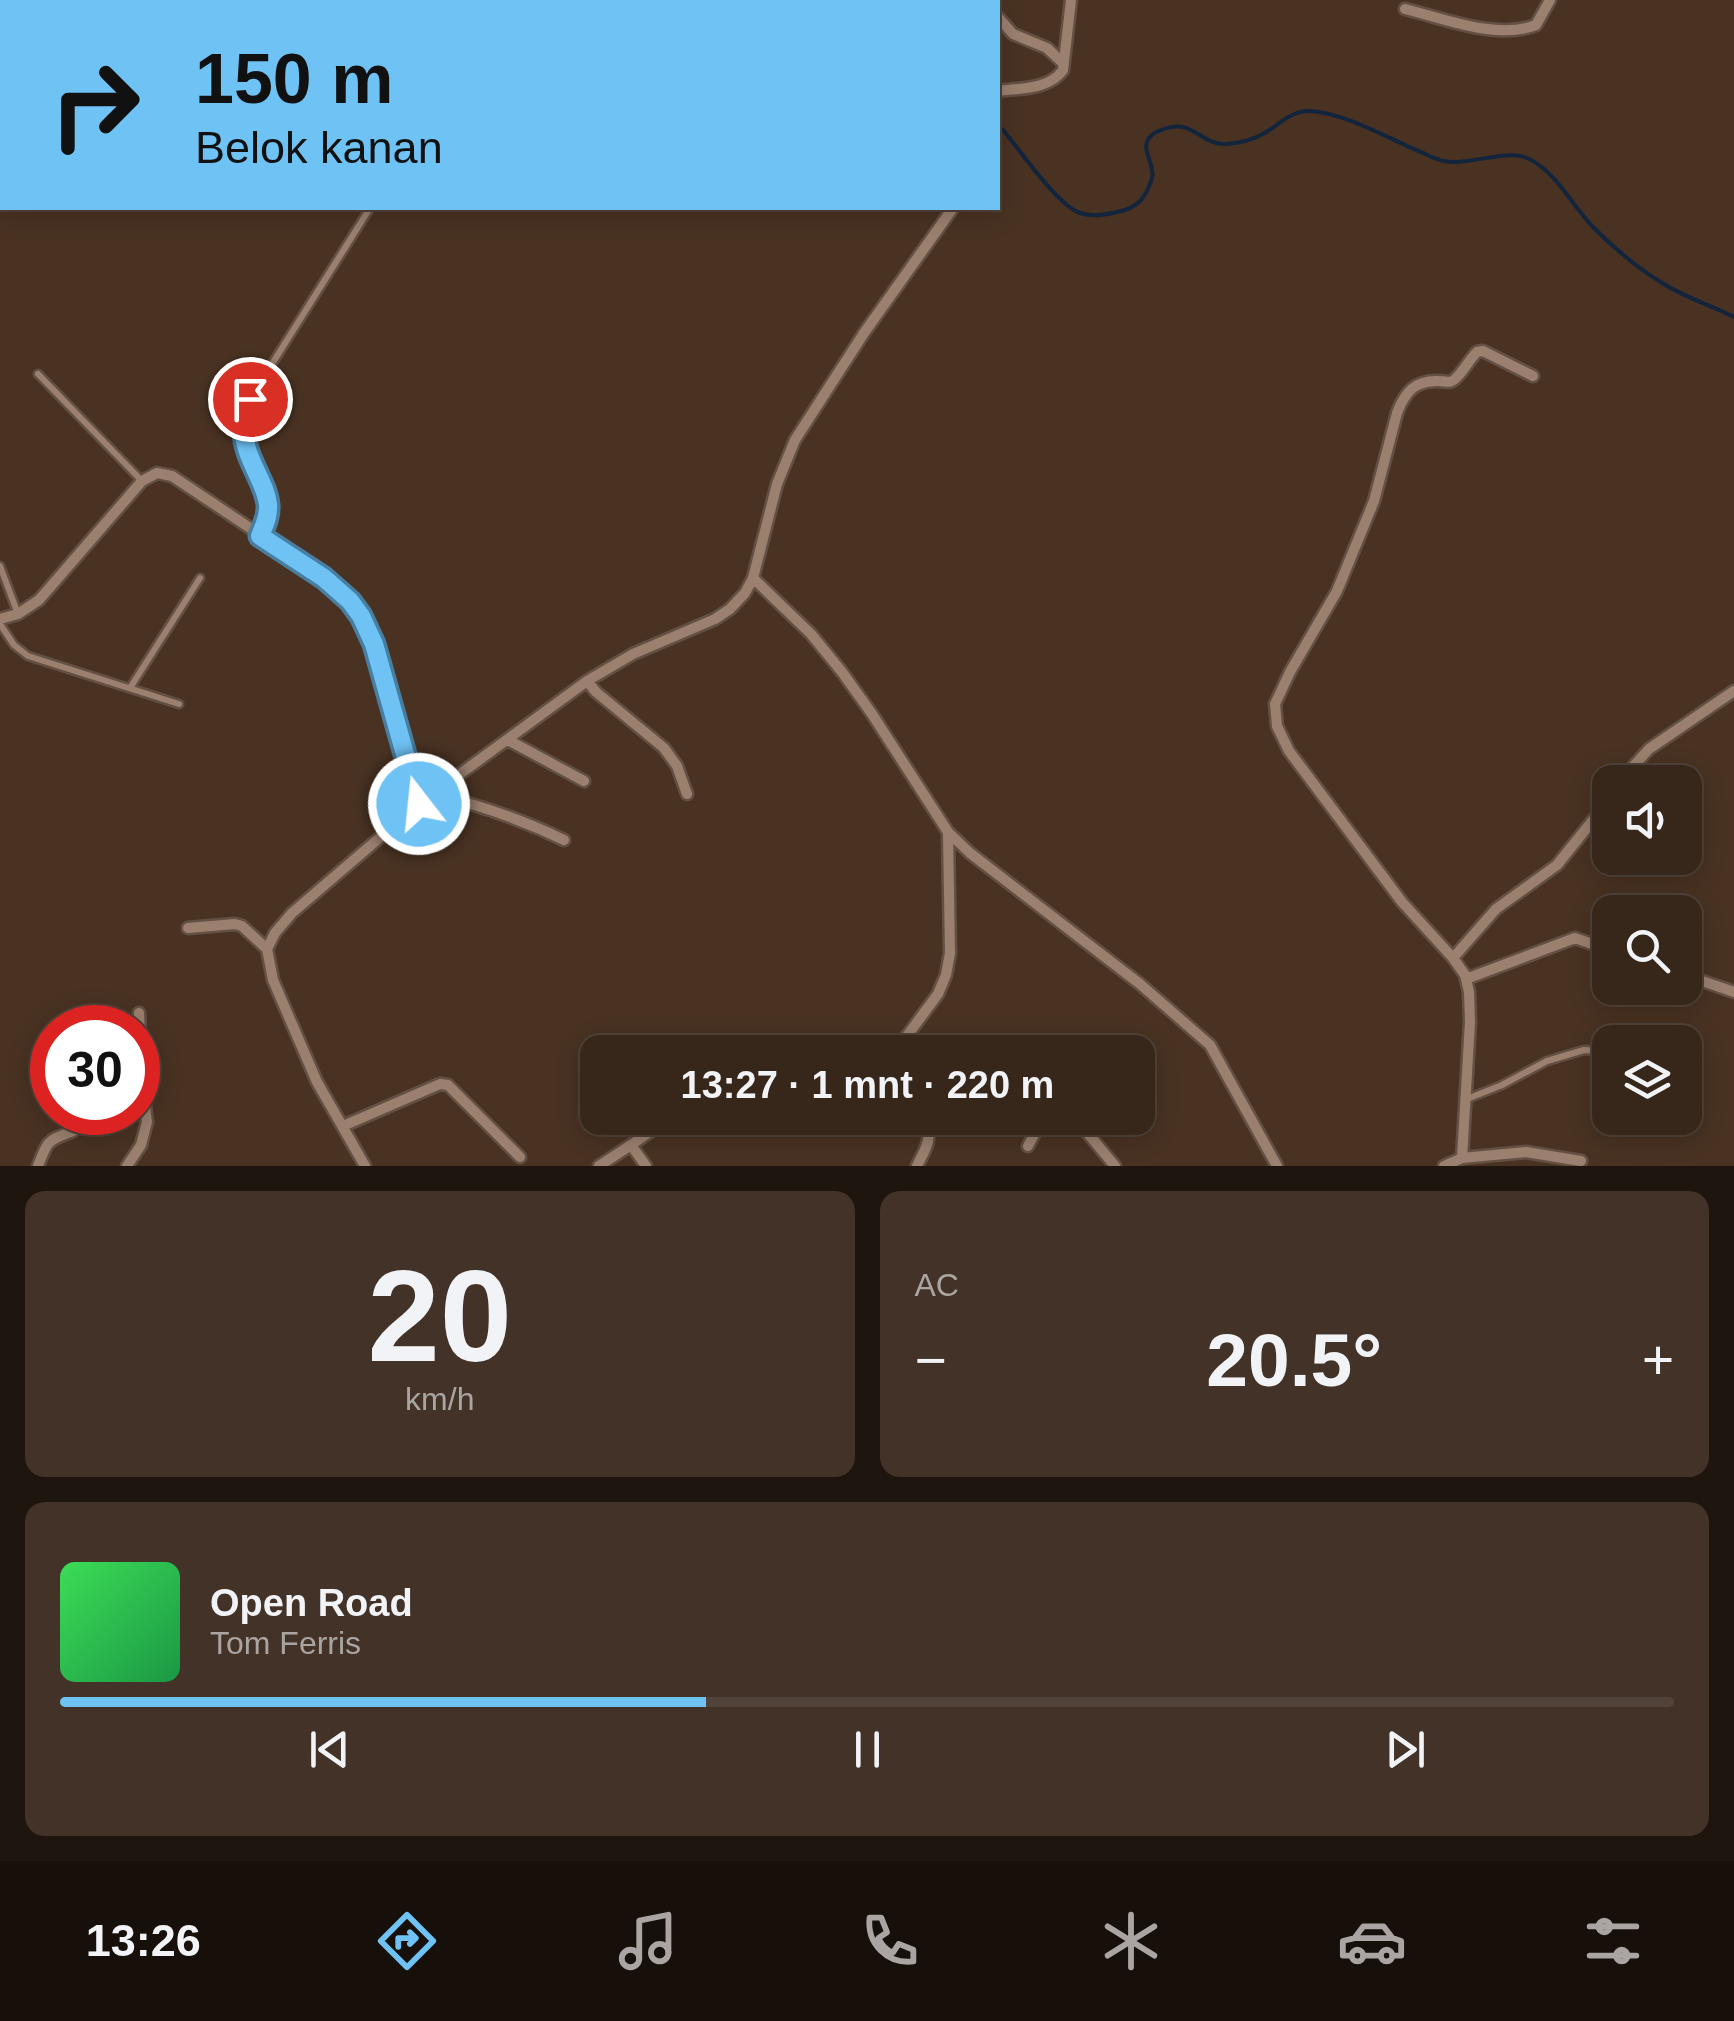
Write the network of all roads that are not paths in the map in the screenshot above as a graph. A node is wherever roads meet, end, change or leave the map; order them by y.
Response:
1 (1071, 0) edge
2 (1550, 0) edge
3 (1405, 9) dead end
4 (1000, 19) edge
5 (1063, 63) junction
6 (1000, 91) edge
7 (369, 210) edge
8 (953, 210) edge
9 (38, 374) dead end
10 (1533, 376) dead end
11 (142, 481) junction
12 (260, 536) junction
13 (0, 566) edge
14 (200, 578) dead end
15 (752, 578) junction
16 (18, 614) junction
17 (0, 621) edge
18 (587, 681) junction
19 (130, 688) junction
20 (1734, 690) edge
21 (179, 704) dead end
22 (508, 740) junction
23 (1634, 765) edge
24 (584, 781) dead end
25 (434, 794) junction
26 (687, 794) dead end
27 (419, 804) junction
28 (1592, 823) edge
29 (948, 832) junction
30 (564, 840) dead end
31 (188, 928) dead end
32 (1592, 944) edge
33 (268, 949) junction
34 (1453, 958) junction
35 (1466, 980) junction
36 (1702, 981) edge
37 (1734, 992) edge
38 (908, 1035) edge
39 (1592, 1050) edge
40 (1466, 1100) junction
41 (343, 1126) junction
42 (58, 1135) edge
43 (143, 1135) edge
44 (646, 1135) edge
45 (929, 1135) edge
46 (1034, 1135) edge
47 (1090, 1135) edge
48 (631, 1146) junction
49 (1028, 1146) dead end
50 (520, 1157) dead end
51 (1462, 1158) junction
52 (1581, 1161) dead end
53 (38, 1166) edge
54 (127, 1166) edge
55 (365, 1166) edge
56 (599, 1166) edge
57 (646, 1166) edge
58 (916, 1166) edge
59 (1116, 1166) edge
60 (1276, 1166) edge
61 (1444, 1166) edge

1 - 5 street
2 - 3 street
4 - 5 street
5 - 6 street
7 - 12 lane
8 - 15 street
9 - 11 lane
10 - 34 street
11 - 12 street
11 - 16 street
12 - 27 street
13 - 16 lane
14 - 19 lane
15 - 18 street
15 - 29 street
16 - 17 street
17 - 19 lane
18 - 22 street
18 - 26 street
19 - 21 lane
20 - 23 street
22 - 24 street
22 - 25 street
25 - 27 street
25 - 30 street
27 - 33 street
28 - 34 street
29 - 38 street
29 - 60 street
31 - 33 street
32 - 35 street
33 - 41 street
34 - 35 street
35 - 40 street
36 - 37 street
39 - 40 lane
40 - 51 street
41 - 50 street
41 - 55 street
42 - 53 street
43 - 54 street
44 - 48 street
45 - 58 street
46 - 49 street
47 - 59 street
48 - 56 street
48 - 57 street
51 - 52 street
51 - 61 street

